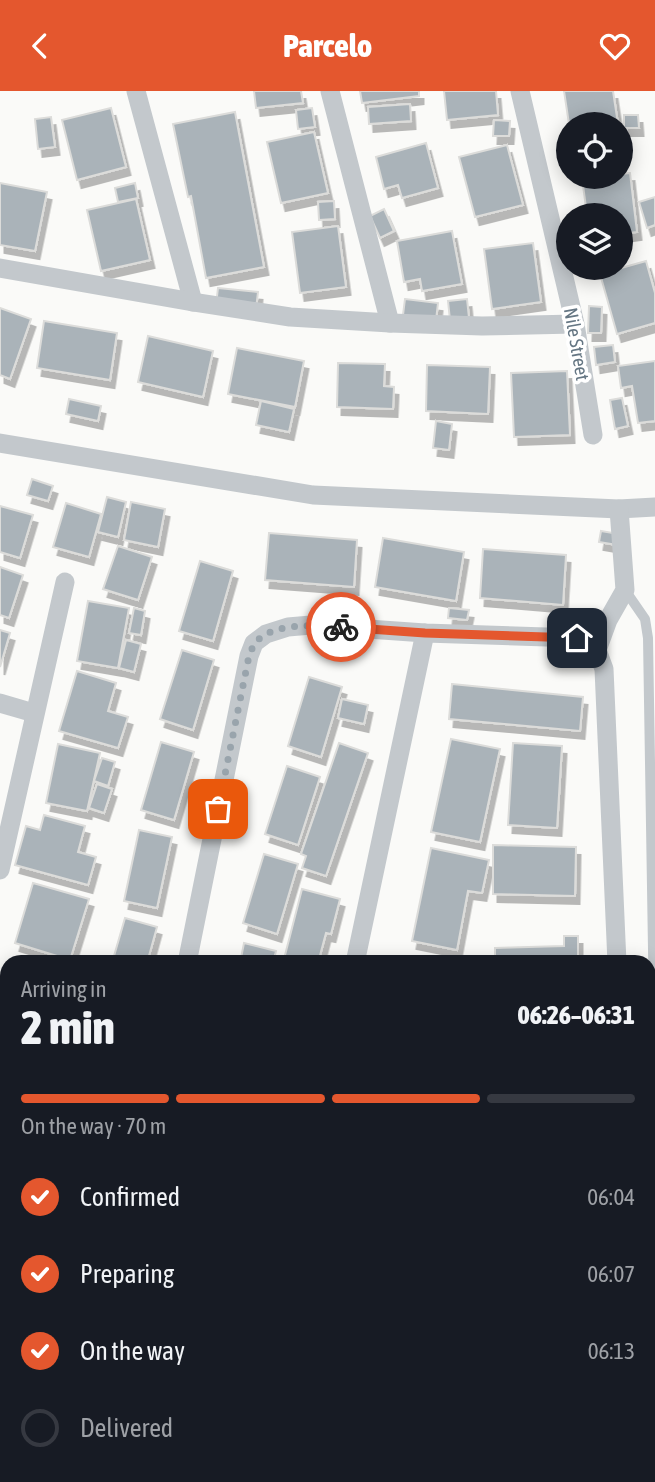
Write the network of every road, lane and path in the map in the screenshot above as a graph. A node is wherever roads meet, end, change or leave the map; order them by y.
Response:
1 (136, 91) edge
2 (330, 91) edge
3 (520, 91) edge
4 (0, 268) edge
5 (193, 302) junction
6 (390, 323) junction
7 (575, 324) junction
8 (593, 435) dead end
9 (0, 443) edge
10 (655, 507) edge
11 (619, 509) junction
12 (65, 582) dead end
13 (625, 590) junction
14 (425, 633) junction
15 (597, 650) junction
16 (0, 703) edge
17 (34, 713) junction
18 (0, 870) edge
19 (189, 955) edge
20 (357, 955) edge
21 (617, 955) edge
22 (653, 955) edge

1 - 5 street
2 - 6 street
3 - 7 street, Nile Street
4 - 5 street
5 - 6 street
6 - 7 street
7 - 8 street, Nile Street
9 - 11 street
10 - 11 street
11 - 13 street
12 - 17 street
13 - 15 street
13 - 22 lane
14 - 15 street
14 - 19 street
14 - 20 street
15 - 21 street
16 - 17 street
17 - 18 street

